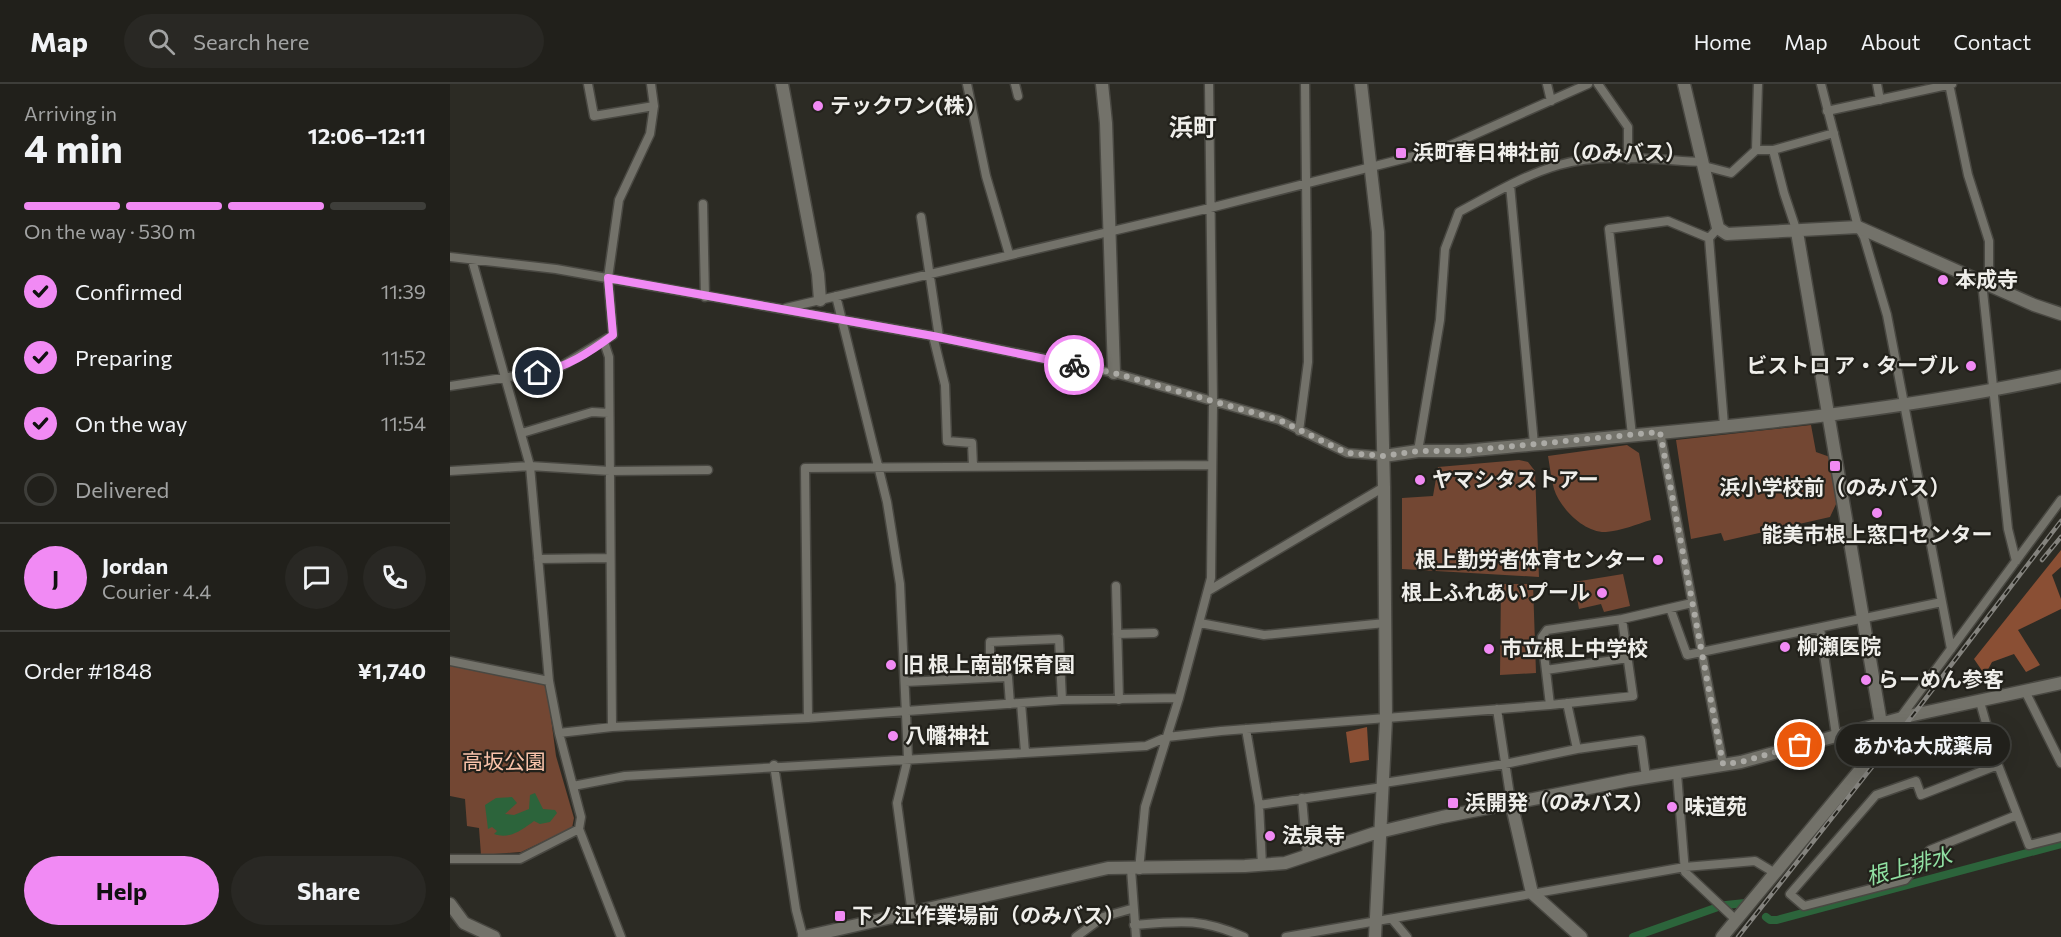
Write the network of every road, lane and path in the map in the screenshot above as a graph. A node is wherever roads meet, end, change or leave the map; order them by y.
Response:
1 (588, 84) edge
2 (651, 84) edge
3 (783, 84) edge
4 (967, 84) edge
5 (1015, 84) edge
6 (1102, 84) edge
7 (1209, 84) edge
8 (1305, 84) edge
9 (1362, 84) edge
10 (1547, 84) edge
11 (1588, 84) edge
12 (1598, 84) edge
13 (1684, 84) edge
14 (1758, 84) edge
15 (1821, 84) edge
16 (1877, 84) edge
17 (1950, 84) edge
18 (1018, 96) dead end
19 (1880, 100) junction
20 (1551, 101) junction
21 (654, 106) junction
22 (1827, 111) junction
23 (1833, 133) junction
24 (1756, 150) junction
25 (1773, 150) junction
26 (1628, 159) junction
27 (1704, 164) junction
28 (1370, 168) junction
29 (1307, 183) junction
30 (1510, 185) junction
31 (704, 204) dead end
32 (1210, 208) junction
33 (921, 217) dead end
34 (1858, 227) junction
35 (1718, 228) junction
36 (1111, 231) junction
37 (1797, 232) junction
38 (1709, 238) junction
39 (1009, 254) junction
40 (450, 257) edge
41 (472, 260) junction
42 (930, 273) junction
43 (608, 278) junction
44 (1985, 284) junction
45 (836, 296) junction
46 (705, 297) junction
47 (820, 300) junction
48 (783, 309) junction
49 (2061, 314) edge
50 (842, 321) junction
51 (936, 337) junction
52 (604, 342) junction
53 (1114, 373) junction
54 (2061, 376) edge
55 (506, 379) junction
56 (450, 386) edge
57 (1992, 391) junction
58 (1213, 403) junction
59 (1903, 405) junction
60 (609, 413) junction
61 (1829, 415) junction
62 (1724, 425) junction
63 (1299, 431) junction
64 (1660, 432) junction
65 (522, 433) junction
66 (1632, 435) junction
67 (1534, 444) junction
68 (1418, 451) junction
69 (1384, 456) junction
70 (1212, 465) junction
71 (530, 466) junction
72 (878, 466) junction
73 (973, 466) junction
74 (708, 470) dead end
75 (450, 471) edge
76 (610, 471) junction
77 (1384, 487) junction
78 (2061, 500) edge
79 (610, 558) junction
80 (538, 559) junction
81 (2016, 561) junction
82 (1116, 586) dead end
83 (1208, 591) junction
84 (1942, 602) junction
85 (1692, 603) junction
86 (1670, 608) junction
87 (1865, 618) junction
88 (1622, 619) junction
89 (1200, 623) junction
90 (1385, 623) junction
91 (1820, 628) junction
92 (1154, 633) dead end
93 (1117, 634) junction
94 (1951, 649) junction
95 (1701, 652) junction
96 (1628, 658) junction
97 (450, 661) edge
98 (1546, 670) junction
99 (990, 677) junction
100 (549, 681) junction
101 (904, 682) junction
102 (2061, 683) edge
103 (2025, 691) junction
104 (1179, 698) junction
105 (1062, 700) junction
106 (1119, 700) junction
107 (1980, 702) junction
108 (1021, 703) junction
109 (1567, 703) junction
110 (1010, 704) junction
111 (1550, 705) junction
112 (905, 709) junction
113 (1497, 709) junction
114 (808, 718) junction
115 (1900, 718) junction
116 (1386, 719) junction
117 (1882, 723) junction
118 (612, 727) junction
119 (1246, 729) junction
120 (559, 733) junction
121 (1836, 735) junction
122 (1167, 737) junction
123 (1577, 749) junction
124 (1025, 752) junction
125 (908, 758) junction
126 (2061, 763) edge
127 (1505, 764) junction
128 (1723, 764) junction
129 (774, 765) junction
130 (1998, 765) junction
131 (1677, 774) junction
132 (1646, 777) junction
133 (1383, 785) junction
134 (573, 786) junction
135 (1302, 798) junction
136 (1511, 802) junction
137 (1259, 805) junction
138 (2017, 815) junction
139 (579, 829) junction
140 (1382, 832) junction
141 (2061, 837) edge
142 (1307, 856) junction
143 (450, 859) edge
144 (1262, 865) junction
145 (1685, 867) junction
146 (1135, 869) junction
147 (1775, 873) junction
148 (1532, 893) junction
149 (450, 904) edge
150 (1131, 909) junction
151 (912, 914) junction
152 (1392, 918) junction
153 (1736, 920) junction
154 (1376, 923) junction
155 (1134, 925) junction
156 (838, 934) edge
157 (494, 937) edge
158 (621, 937) edge
159 (803, 937) edge
160 (1076, 937) edge
161 (1136, 937) edge
162 (1244, 937) edge
163 (1286, 937) edge
164 (1375, 937) edge
165 (1407, 937) edge
166 (1581, 937) edge
167 (1722, 937) edge

1 - 21 street
2 - 21 street
3 - 47 street
4 - 39 street
5 - 18 street
6 - 36 street
7 - 32 street
8 - 29 street
9 - 28 street
10 - 20 street
11 - 20 street
12 - 26 street
13 - 27 street
14 - 24 street
15 - 22 street
16 - 19 street
17 - 19 street
17 - 44 street
19 - 22 street
20 - 28 street
21 - 43 street
22 - 23 street
23 - 25 street
23 - 34 street
24 - 25 street
24 - 27 street
25 - 37 street
26 - 27 street
26 - 30 street
27 - 35 street
28 - 29 street
28 - 69 street
29 - 32 street
29 - 63 street
30 - 67 street
30 - 68 street
31 - 46 street
32 - 36 street
32 - 58 street
33 - 42 street
34 - 37 street
34 - 44 street
34 - 59 street
35 - 37 street
35 - 38 street
36 - 39 street
36 - 53 street
37 - 61 street
38 - 62 street
38 - 66 street
39 - 42 street
40 - 41 street
41 - 43 street
41 - 55 street
42 - 45 street
42 - 51 street
43 - 46 street
43 - 52 street
44 - 49 street
44 - 57 street
45 - 47 street
45 - 50 street
46 - 48 street
47 - 48 street
48 - 50 street
50 - 51 street
50 - 72 street
51 - 53 street
51 - 73 street
52 - 55 street
52 - 60 street
53 - 58 street
54 - 57 street
55 - 56 street
55 - 65 street
57 - 59 street
57 - 81 street
58 - 63 street
58 - 70 street
59 - 61 street
59 - 84 street
60 - 65 street
60 - 76 street
61 - 62 street
61 - 87 street
62 - 64 street
63 - 69 street
64 - 66 street
64 - 85 street
65 - 71 street
66 - 67 street
67 - 68 street
68 - 69 street
69 - 77 street
70 - 73 street
70 - 83 street
71 - 75 street
71 - 76 street
71 - 80 street
72 - 73 street
72 - 101 street
72 - 114 street
74 - 76 street
76 - 79 street
77 - 83 street
77 - 90 street
78 - 81 street
79 - 80 street
79 - 118 street
80 - 100 street
81 - 94 street
82 - 93 street
83 - 89 street
84 - 87 street
84 - 94 street
85 - 86 street
85 - 95 street
86 - 88 street
86 - 95 street
87 - 91 street
87 - 117 street
88 - 96 street
88 - 98 street
89 - 90 street
89 - 104 street
90 - 116 street
91 - 95 street
91 - 121 street
92 - 93 street
93 - 106 street
94 - 115 street
95 - 128 street
96 - 98 street
96 - 109 street
97 - 100 street
98 - 111 street
99 - 101 street
99 - 105 street
99 - 110 street
100 - 120 street
101 - 112 street
102 - 103 street
103 - 107 street
103 - 126 street
104 - 106 street
104 - 122 street
105 - 106 street
105 - 108 street
107 - 115 street
107 - 130 street
108 - 110 street
108 - 124 street
109 - 111 street
109 - 123 street
110 - 112 street
111 - 113 street
112 - 114 street
112 - 125 street
113 - 116 street
113 - 127 street
114 - 118 street
115 - 117 street
116 - 119 street
116 - 133 street
117 - 121 street
117 - 147 street
118 - 120 street
119 - 122 street
119 - 137 street
120 - 134 street
121 - 128 street
122 - 124 street
122 - 146 street
123 - 127 street
123 - 132 street
124 - 125 street
125 - 129 street
125 - 151 street
127 - 133 street
127 - 136 street
128 - 131 street
129 - 134 street
129 - 159 street
130 - 138 street
130 - 138 street
131 - 132 street
131 - 145 street
132 - 136 street
133 - 135 street
133 - 140 street
134 - 139 street
135 - 137 street
135 - 142 street
136 - 140 street
136 - 148 street
137 - 144 street
138 - 141 street
139 - 143 street
139 - 158 street
140 - 142 street
140 - 154 street
142 - 144 street
144 - 146 street
145 - 147 street
145 - 148 street
145 - 153 street
146 - 150 street
146 - 151 street
147 - 153 street
148 - 152 street
148 - 166 street
149 - 157 street
150 - 155 street
150 - 160 street
151 - 156 street
152 - 154 street
152 - 165 street
153 - 167 street
154 - 163 street
154 - 164 street
155 - 161 street
155 - 162 street
156 - 159 street

